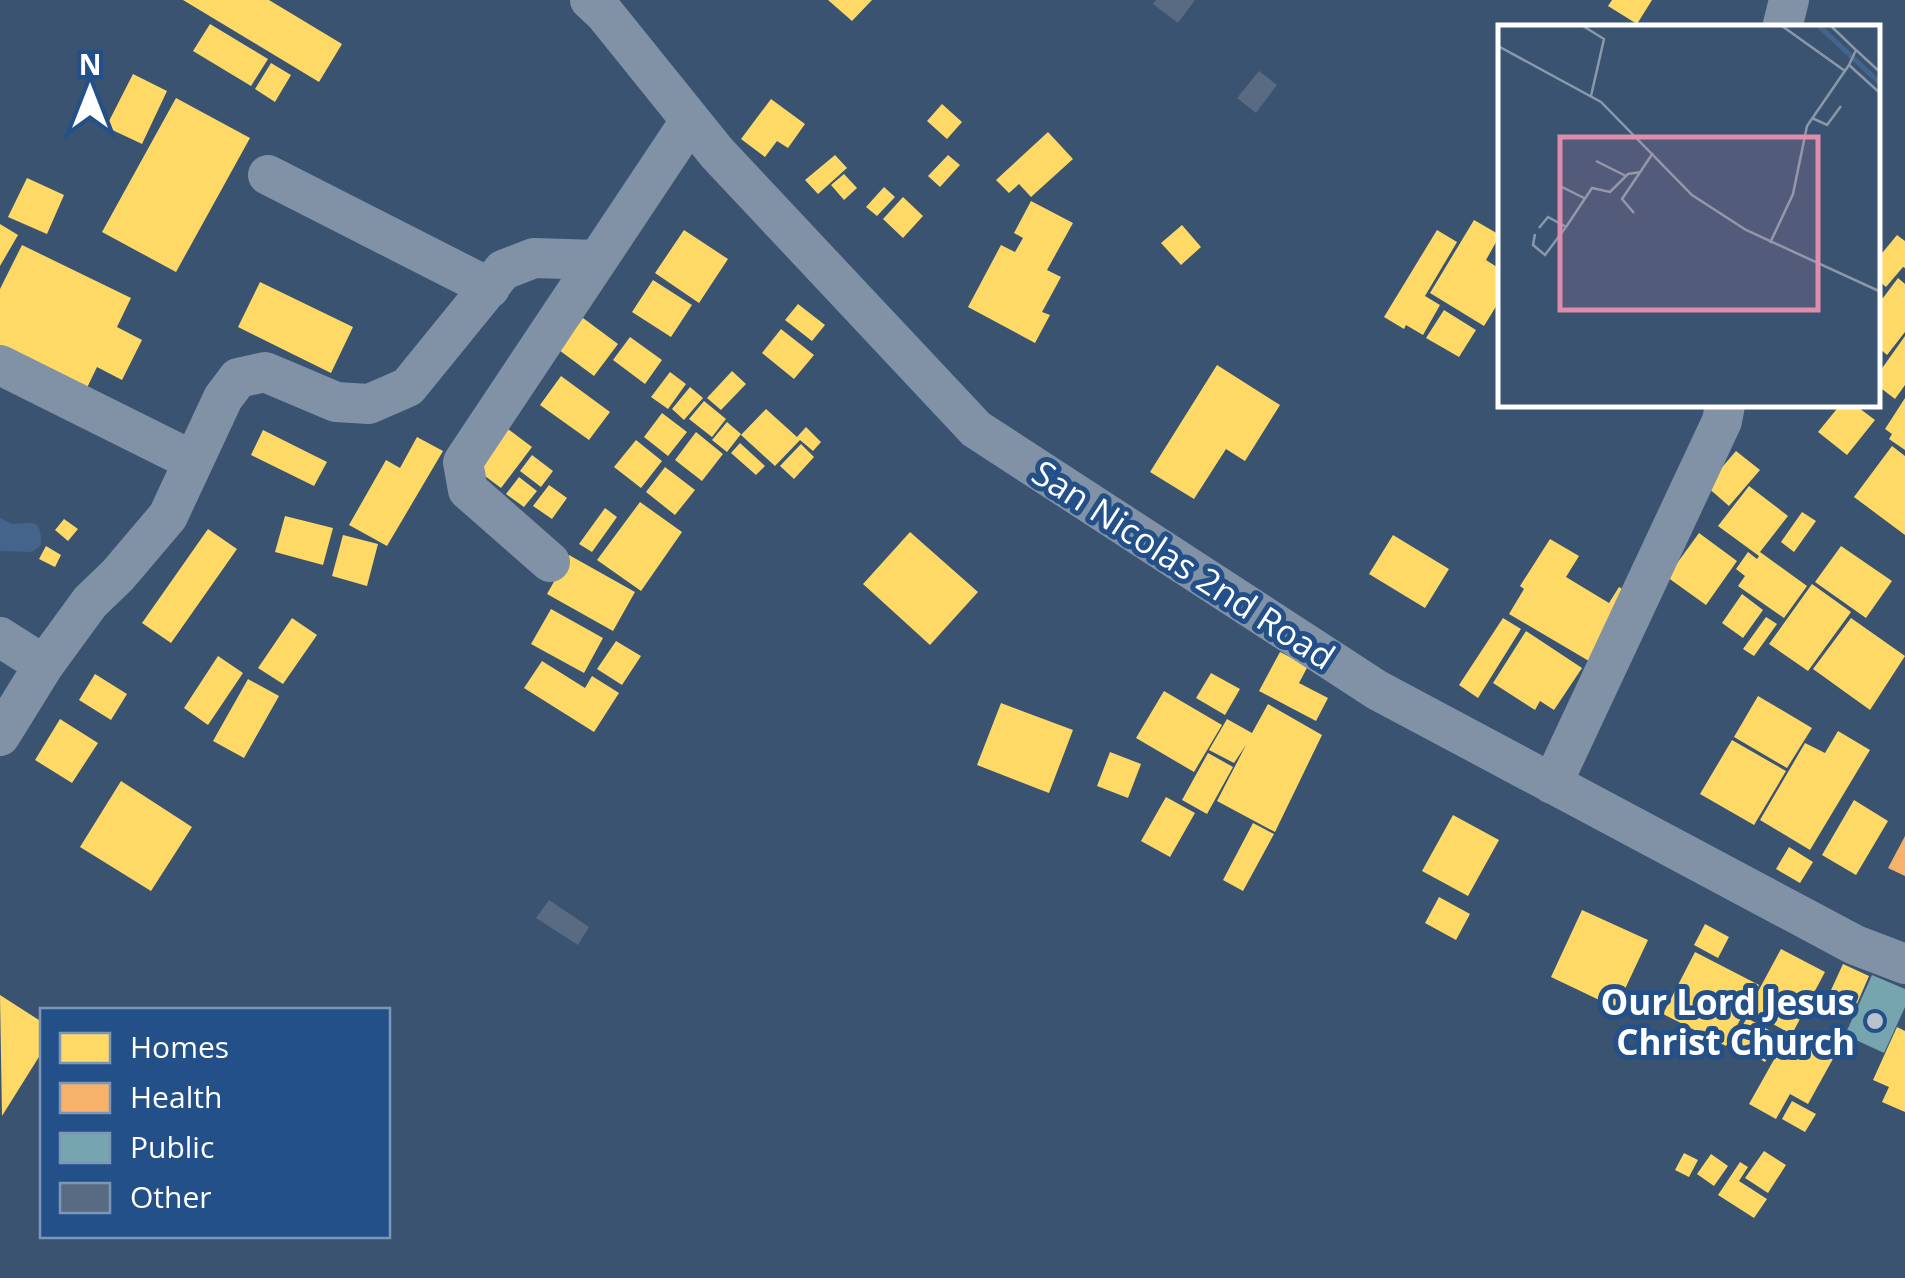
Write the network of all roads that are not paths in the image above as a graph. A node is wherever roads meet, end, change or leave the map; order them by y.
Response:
1 (590, 0) edge
2 (1789, 0) edge
3 (1783, 25) edge
4 (690, 121) junction
5 (268, 175) dead end
6 (597, 260) junction
7 (490, 288) junction
8 (0, 365) edge
9 (1724, 408) edge
10 (194, 461) junction
11 (550, 562) dead end
12 (0, 638) edge
13 (44, 665) junction
14 (0, 736) edge
15 (1552, 784) junction
16 (1905, 964) edge

1 - 4 street, San Nicolas 2nd Road
2 - 3 street
4 - 6 street
4 - 15 street, San Nicolas 2nd Road
5 - 7 street
6 - 7 street
6 - 11 street
7 - 10 street
8 - 10 street
9 - 15 street
10 - 13 street
12 - 13 street
13 - 14 street
15 - 16 street, San Nicolas 2nd Road

